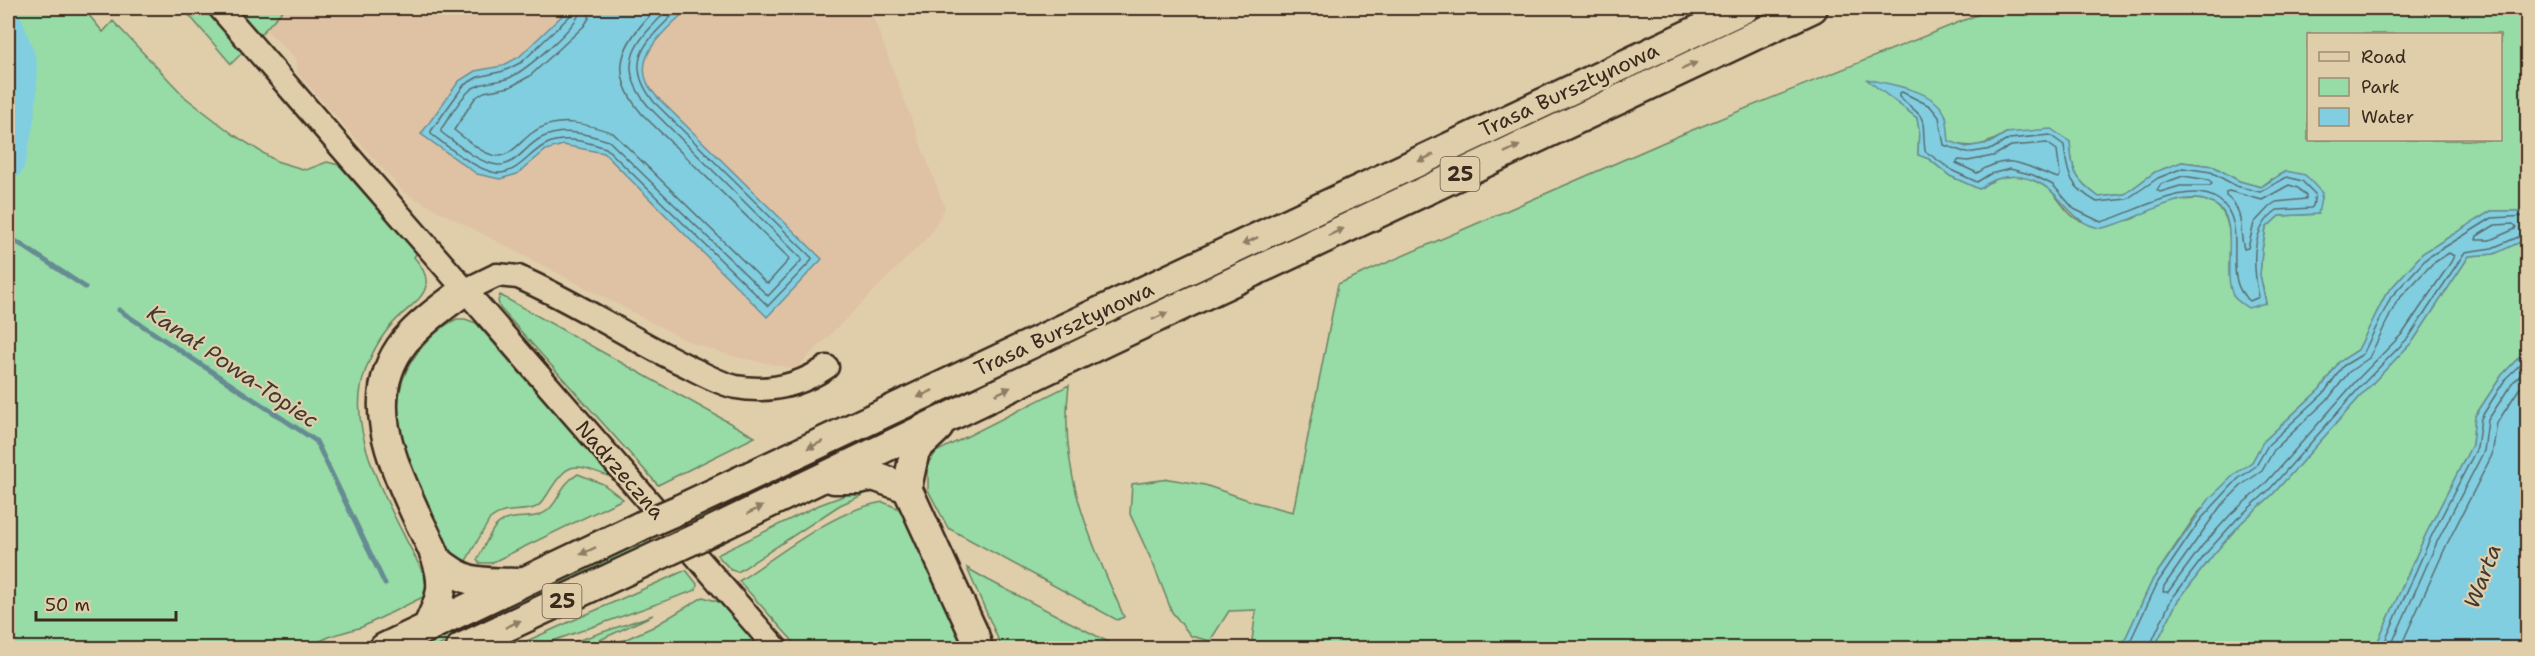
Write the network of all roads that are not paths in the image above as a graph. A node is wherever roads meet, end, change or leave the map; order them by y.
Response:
1 (220, 8) edge
2 (1745, 8) edge
3 (1813, 8) edge
4 (464, 291) junction
5 (827, 367) dead end
6 (951, 416) junction
7 (821, 478) junction
8 (907, 488) junction
9 (437, 560) junction
10 (521, 583) junction
11 (427, 628) junction
12 (384, 648) edge
13 (460, 648) edge
14 (776, 648) edge
15 (978, 648) edge

1 - 4 street, Nadrzeczna
2 -> 10 main road, Trasa Bursztynowa / 25, bridge
6 -> 3 main road, Trasa Bursztynowa / 25
4 - 5 street
4 - 9 main road
4 - 14 street, Nadrzeczna
6 - 7 main road, Trasa Bursztynowa / 25
6 - 8 main road
7 - 8 main road
13 -> 7 main road, Trasa Bursztynowa / 25, bridge
8 - 15 main road
9 - 10 main road
9 - 11 main road
10 - 11 main road, Trasa Bursztynowa / 25
11 - 12 main road, Trasa Bursztynowa / 25

